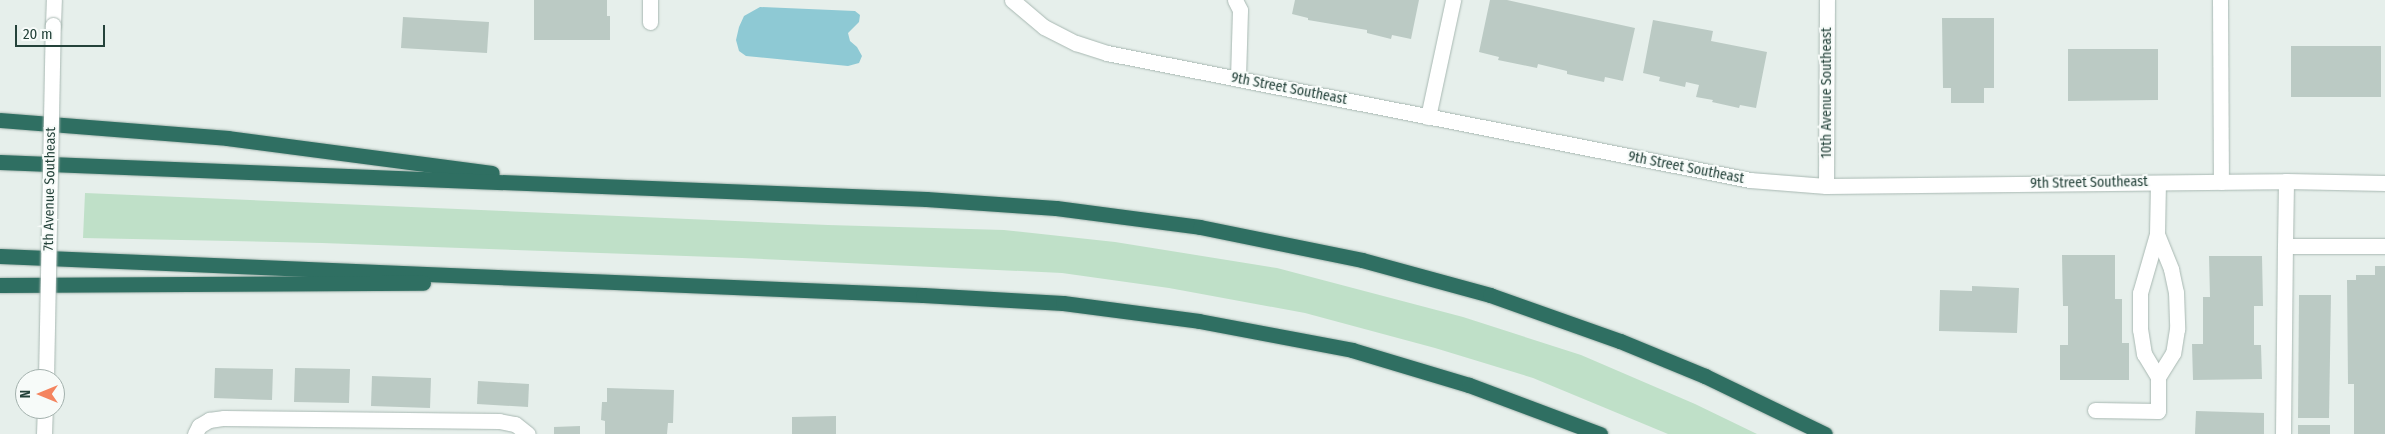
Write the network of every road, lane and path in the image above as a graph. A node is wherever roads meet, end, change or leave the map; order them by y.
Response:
1 (54, 0) edge
2 (650, 0) edge
3 (1012, 0) edge
4 (1234, 0) edge
5 (1453, 0) edge
6 (1827, 0) edge
7 (2220, 0) edge
8 (650, 22) dead end
9 (1238, 79) junction
10 (1428, 117) junction
11 (0, 120) edge
12 (0, 162) edge
13 (2286, 181) junction
14 (2221, 182) junction
15 (2158, 183) junction
16 (2385, 183) edge
17 (590, 186) junction
18 (1826, 186) junction
19 (2157, 234) junction
20 (2285, 246) junction
21 (2385, 246) edge
22 (0, 256) edge
23 (595, 282) junction
24 (0, 285) edge
25 (46, 369) edge
26 (2158, 377) junction
27 (2095, 410) dead end
28 (45, 419) edge
29 (44, 434) edge
30 (195, 434) edge
31 (528, 434) edge
32 (1600, 434) edge
33 (1825, 434) edge
34 (2283, 434) edge

1 - 25 street, 7th Avenue Southeast, bridge
2 - 8 street
3 - 9 street, 9th Street Southeast
4 - 9 street
5 - 10 street
6 - 18 street, 10th Avenue Southeast
7 - 14 street
9 - 10 street, 9th Street Southeast
10 - 18 street, 9th Street Southeast
11 - 17 highway
12 - 17 highway
13 - 14 street, 9th Street Southeast
13 - 16 street, 9th Street Southeast
13 - 20 street
14 - 15 street, 9th Street Southeast
15 - 18 street, 9th Street Southeast
15 - 19 street
17 - 33 highway
19 - 26 street
19 - 26 street
20 - 21 street
20 - 34 street
22 - 23 highway
23 - 24 highway
23 - 32 highway
26 - 27 street
28 - 29 street
30 - 31 street

